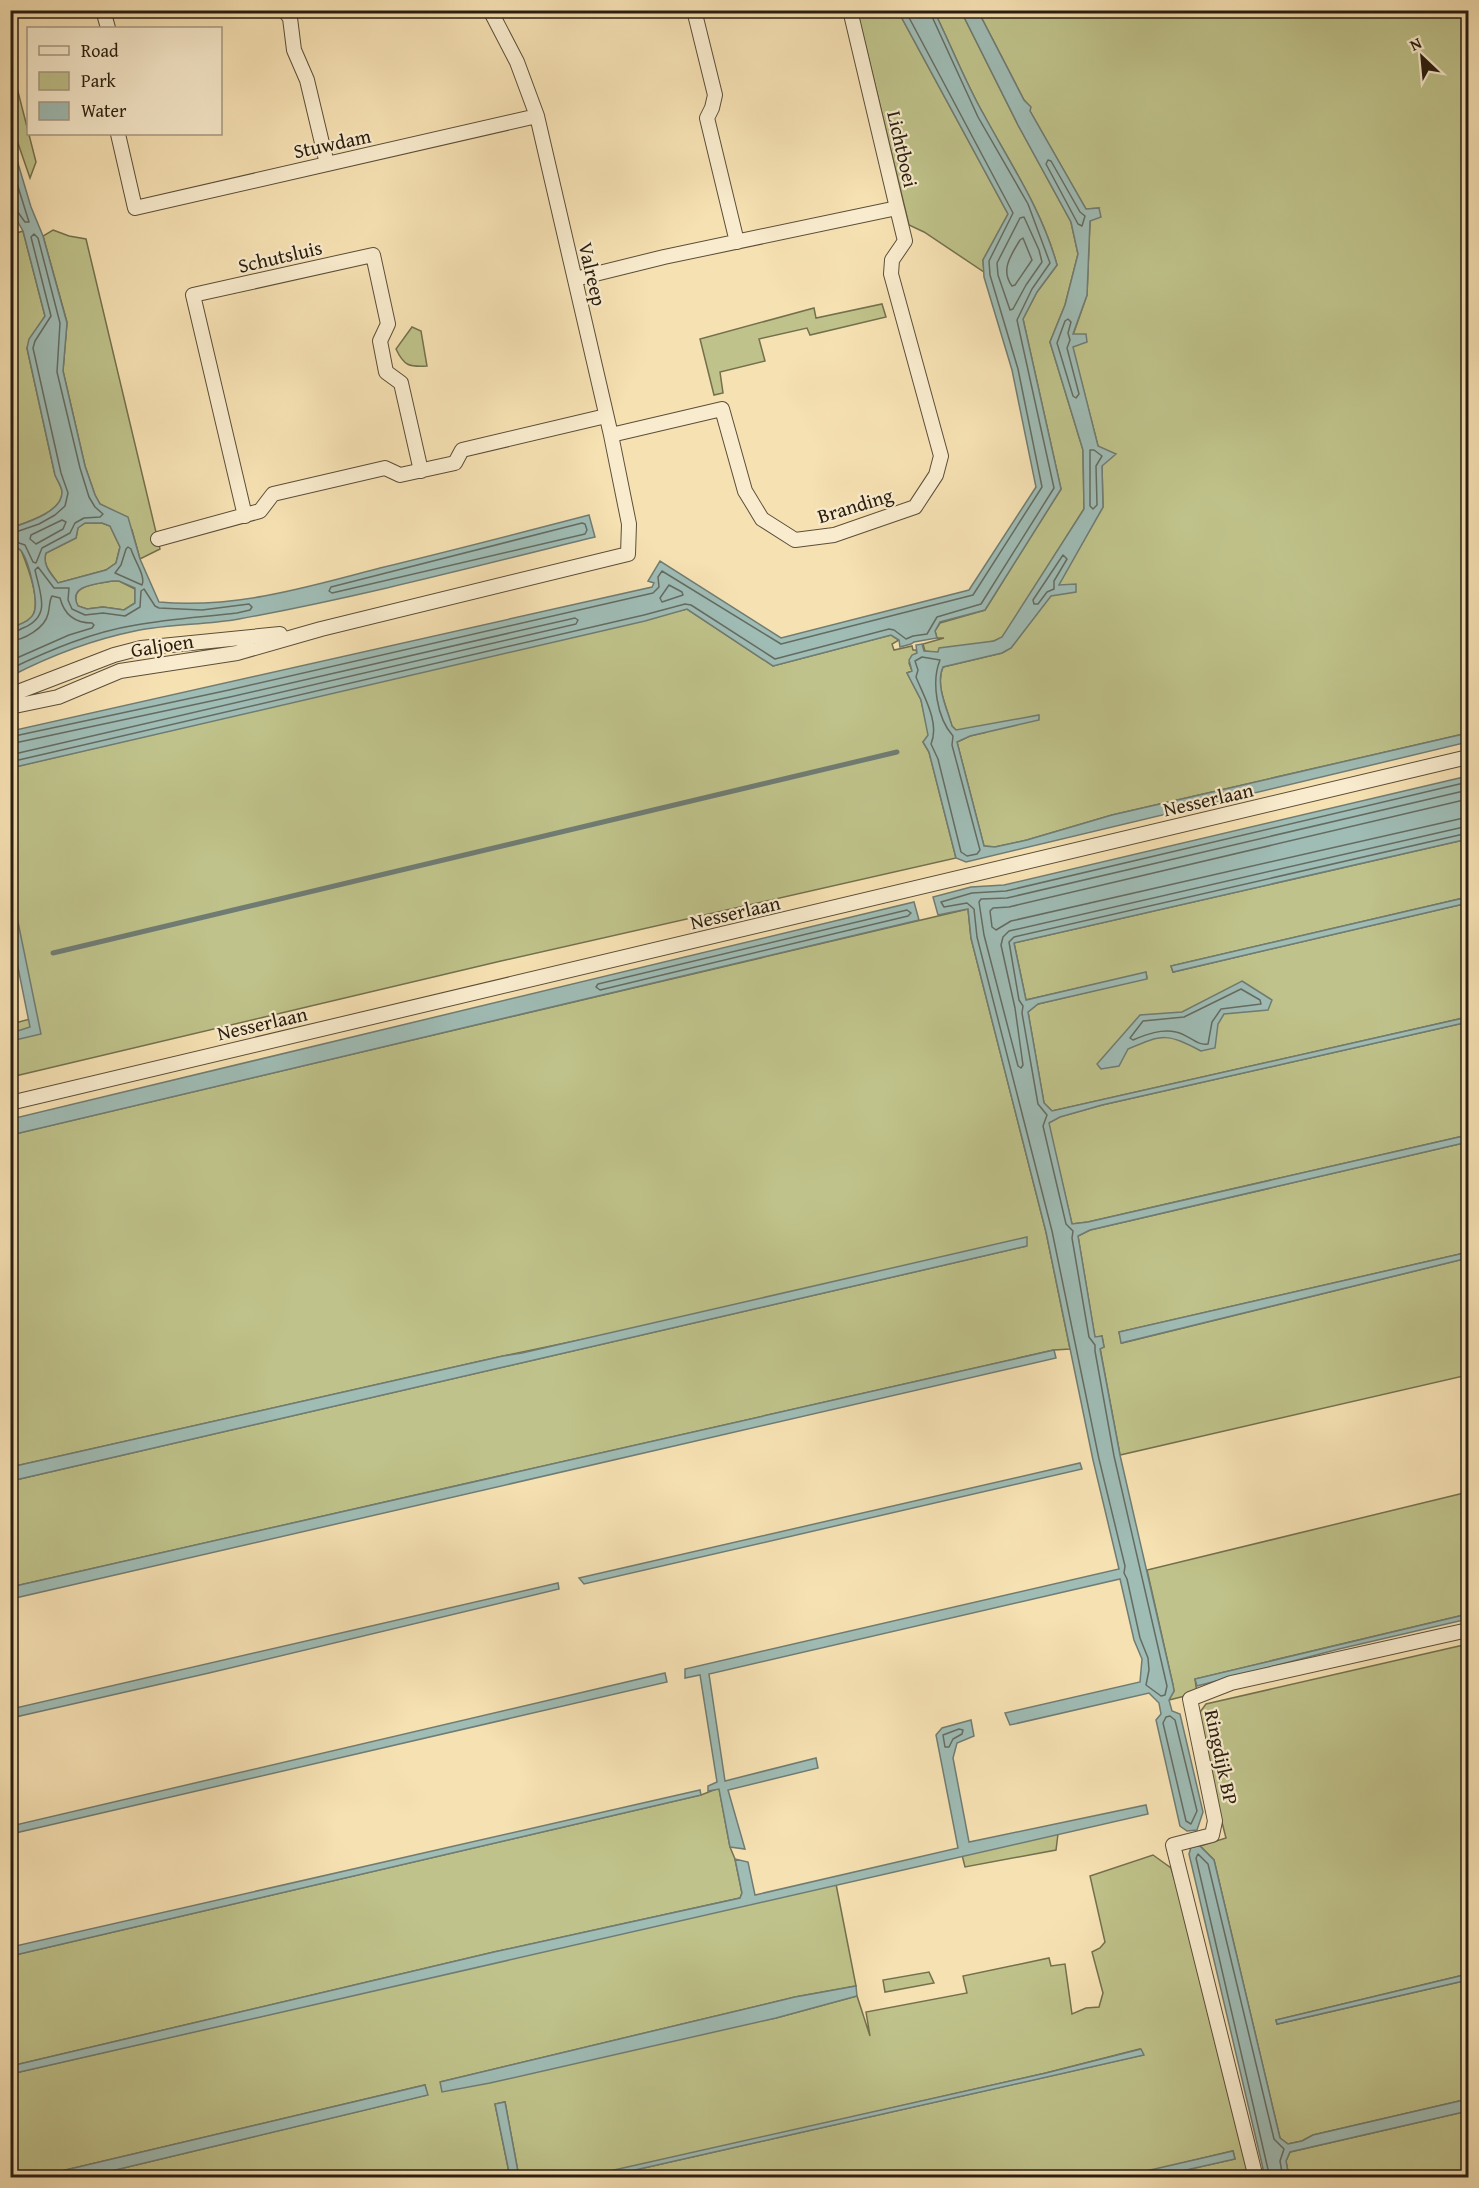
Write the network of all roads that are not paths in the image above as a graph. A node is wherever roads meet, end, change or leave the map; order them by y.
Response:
1 (103, 10) edge
2 (284, 10) edge
3 (490, 10) edge
4 (694, 10) edge
5 (850, 10) edge
6 (108, 27) edge
7 (537, 116) junction
8 (118, 135) edge
9 (327, 164) junction
10 (897, 208) junction
11 (737, 242) junction
12 (575, 279) junction
13 (606, 416) junction
14 (611, 435) junction
15 (421, 471) junction
16 (245, 516) junction
17 (158, 539) dead end
18 (628, 554) joint
19 (321, 628) junction
20 (10, 695) edge
21 (10, 707) edge
22 (1468, 757) edge
23 (10, 1103) edge
24 (1468, 1630) edge
25 (1256, 2178) edge

1 - 6 street
2 - 9 street
3 - 7 street, Valreep
4 - 11 street
5 - 10 street, Lichtboei
7 - 9 street, Stuwdam
7 - 12 street, Valreep
8 - 9 street, Stuwdam
10 - 11 street, Lichtboei
10 - 14 street, Branding
11 - 12 street, Lichtboei
12 - 13 street, Valreep
13 - 14 street, Valreep
13 - 15 street
14 - 18 street, Valreep
15 - 16 street
15 - 16 street, Schutsluis
16 - 17 street
18 - 19 street, Galjoen
19 - 20 street, Galjoen
19 - 21 street, Galjoen
22 - 23 street, Nesserlaan
24 - 25 street, Ringdijk BP

